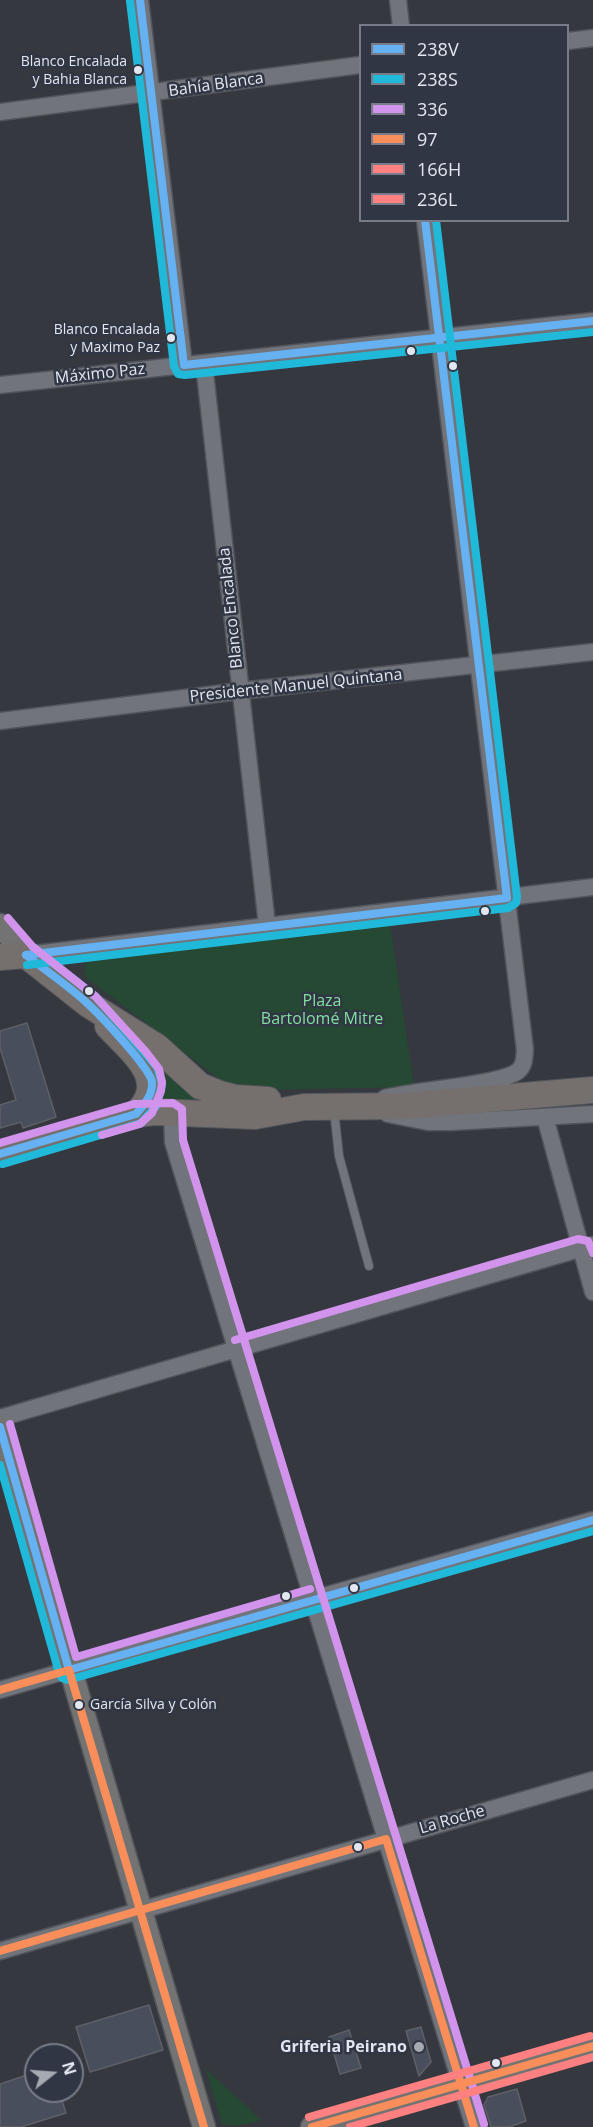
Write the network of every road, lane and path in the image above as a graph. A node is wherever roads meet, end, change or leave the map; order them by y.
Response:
1 (140, 0) edge
2 (398, 0) edge
3 (401, 24) edge
4 (593, 38) edge
5 (569, 40) edge
6 (359, 65) edge
7 (150, 94) junction
8 (0, 112) edge
9 (425, 222) edge
10 (593, 321) edge
11 (440, 337) junction
12 (204, 364) junction
13 (184, 365) junction
14 (0, 385) edge
15 (593, 652) edge
16 (478, 666) junction
17 (240, 691) junction
18 (0, 721) edge
19 (593, 887) edge
20 (507, 898) junction
21 (0, 925) edge
22 (267, 925) junction
23 (26, 955) junction
24 (0, 957) edge
25 (88, 1004) junction
26 (593, 1090) edge
27 (304, 1107) junction
28 (343, 1107) junction
29 (172, 1113) junction
30 (136, 1114) junction
31 (593, 1114) edge
32 (545, 1117) junction
33 (0, 1154) edge
34 (587, 1247) edge
35 (369, 1266) dead end
36 (593, 1292) edge
37 (238, 1350) junction
38 (0, 1418) edge
39 (0, 1427) edge
40 (593, 1520) edge
41 (313, 1599) junction
42 (69, 1670) junction
43 (0, 1690) edge
44 (593, 1780) edge
45 (386, 1839) junction
46 (141, 1911) junction
47 (0, 1951) edge
48 (593, 2046) edge
49 (462, 2084) junction
50 (204, 2127) edge
51 (312, 2127) edge
52 (474, 2127) edge

1 - 7 street
2 - 3 street
4 - 5 street
6 - 7 street, Bahía Blanca
7 - 8 street, Bahía Blanca
7 - 13 street
9 - 11 street
10 - 11 street, Máximo Paz
11 - 12 street, Máximo Paz
11 - 16 street
12 - 13 street, Máximo Paz
12 - 17 street, Blanco Encalada
13 - 14 street, Máximo Paz
15 - 16 street, Presidente Manuel Quintana
16 - 17 street, Presidente Manuel Quintana
16 - 20 street
17 - 18 street, Presidente Manuel Quintana
17 - 22 street, Blanco Encalada
19 - 20 street
20 - 22 street
20 - 28 street
21 - 23 street
22 - 23 street
23 - 24 main road
23 - 25 main road
25 - 27 main road
25 - 30 main road
26 - 28 main road
27 - 28 main road
27 - 29 main road
28 - 32 street
28 - 35 lane
29 - 30 main road
29 - 37 street
30 - 33 main road
31 - 32 street
32 - 34 street
34 - 36 street
34 - 37 street
37 - 38 street
37 - 41 street
39 - 42 street
40 - 41 street
41 - 42 street
41 - 45 street
42 - 43 street
42 - 46 street
44 - 45 street, La Roche
45 - 46 street, La Roche
45 - 49 street
46 - 47 street, La Roche
46 - 50 street
48 - 49 street
49 - 51 street
49 - 52 street

